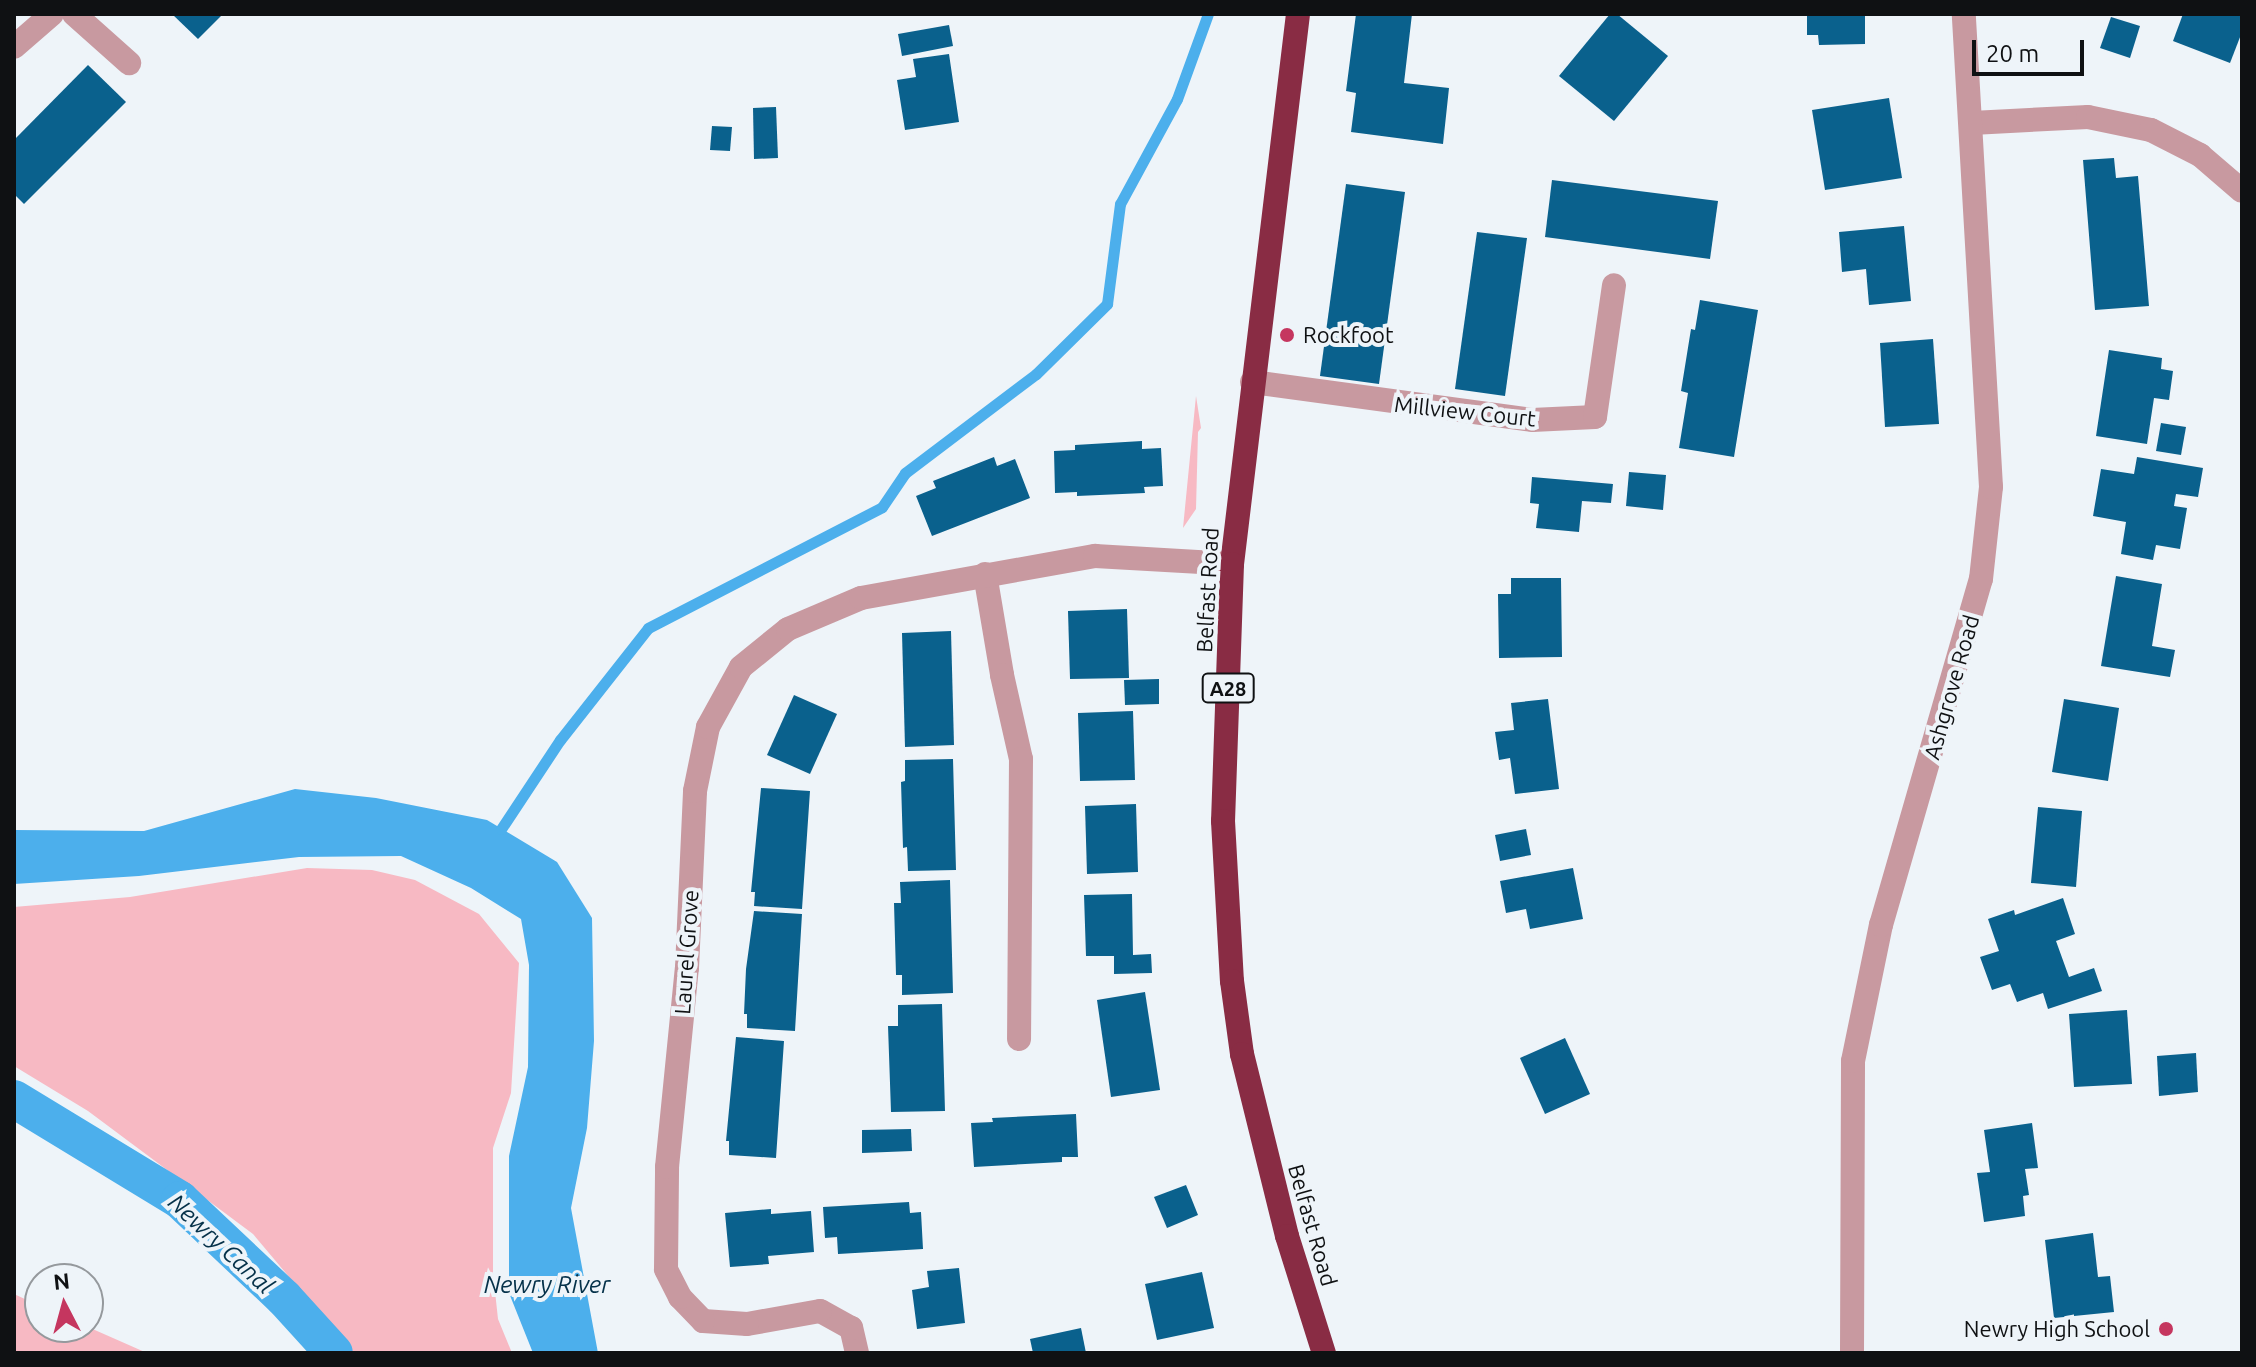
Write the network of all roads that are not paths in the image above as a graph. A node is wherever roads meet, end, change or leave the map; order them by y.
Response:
1 (52, 14) edge
2 (74, 14) edge
3 (1298, 14) edge
4 (1964, 14) edge
5 (14, 47) edge
6 (129, 63) dead end
7 (1972, 123) junction
8 (2242, 191) edge
9 (1614, 285) dead end
10 (1252, 382) junction
11 (1232, 564) junction
12 (985, 574) junction
13 (1019, 1039) dead end
14 (857, 1353) edge
15 (1324, 1353) edge
16 (1852, 1353) edge

1 - 5 street
2 - 6 street
3 - 10 highway, Belfast Road / A28
4 - 7 street, Ashgrove Road
7 - 8 street
7 - 16 street, Ashgrove Road
9 - 10 street, Millview Court
10 - 11 highway, Belfast Road / A28
11 - 12 street, Laurel Grove
11 - 15 highway, Belfast Road / A28
12 - 13 street
12 - 14 street, Laurel Grove

